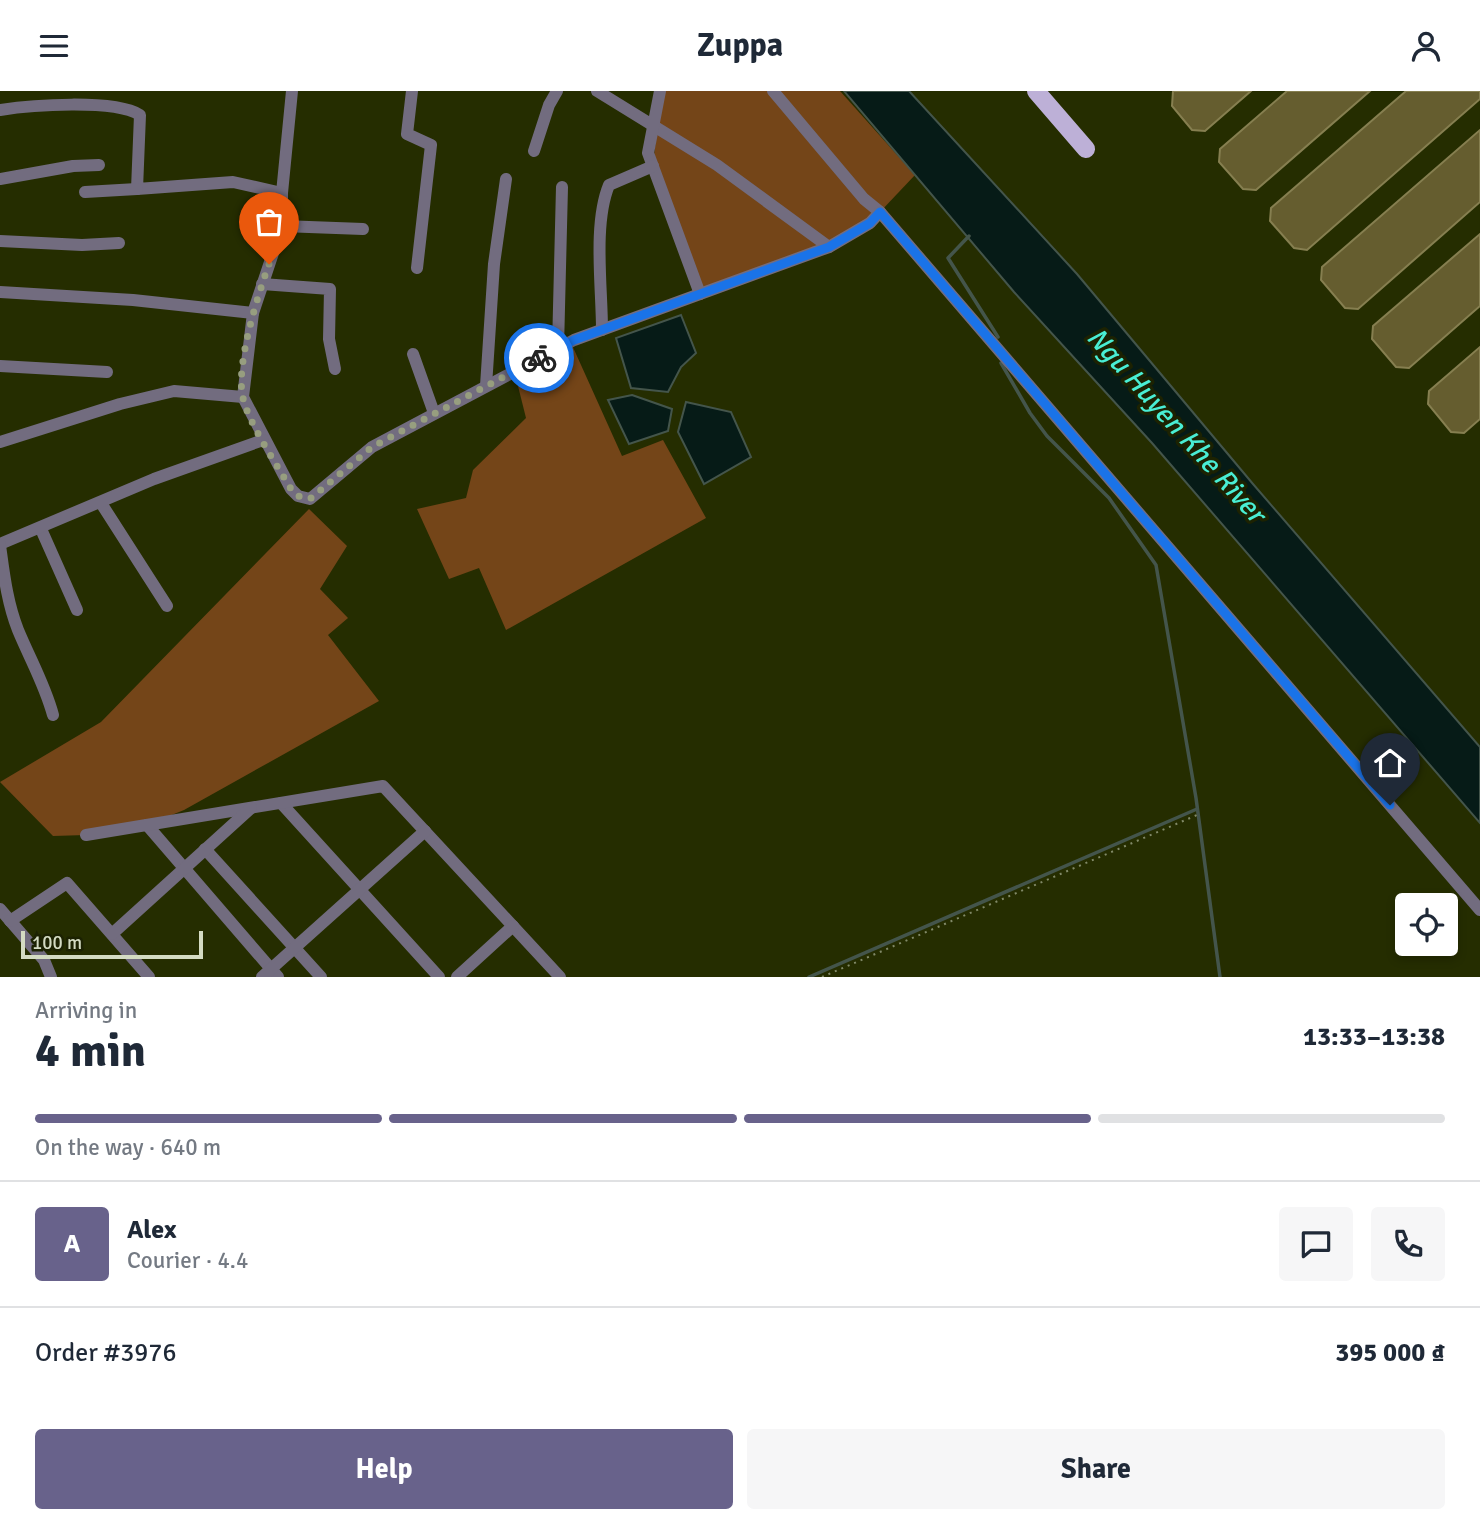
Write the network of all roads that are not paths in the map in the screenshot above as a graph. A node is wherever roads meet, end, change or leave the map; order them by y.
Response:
1 (292, 91) edge
2 (412, 91) edge
3 (557, 91) edge
4 (597, 91) edge
5 (660, 91) edge
6 (773, 91) edge
7 (1036, 91) edge
8 (0, 110) edge
9 (653, 125) junction
10 (1086, 149) dead end
11 (534, 151) dead end
12 (99, 165) dead end
13 (653, 166) junction
14 (0, 179) edge
15 (506, 179) dead end
16 (562, 187) dead end
17 (136, 189) junction
18 (85, 193) dead end
19 (282, 193) junction
20 (880, 212) junction
21 (282, 226) junction
22 (363, 229) dead end
23 (0, 241) edge
24 (119, 243) dead end
25 (829, 247) junction
26 (416, 268) dead end
27 (262, 283) junction
28 (0, 292) edge
29 (700, 294) junction
30 (253, 313) junction
31 (602, 330) junction
32 (558, 348) junction
33 (413, 354) dead end
34 (0, 366) edge
35 (335, 369) dead end
36 (107, 372) dead end
37 (486, 386) junction
38 (243, 397) junction
39 (434, 413) junction
40 (263, 440) junction
41 (0, 442) edge
42 (101, 503) junction
43 (41, 529) junction
44 (0, 545) edge
45 (167, 606) dead end
46 (77, 610) dead end
47 (53, 715) dead end
48 (281, 803) junction
49 (252, 807) junction
50 (147, 825) junction
51 (425, 831) junction
52 (86, 835) dead end
53 (205, 849) junction
54 (184, 868) junction
55 (360, 889) junction
56 (0, 909) edge
57 (1480, 910) edge
58 (10, 921) junction
59 (513, 926) junction
60 (111, 934) junction
61 (295, 948) junction
62 (270, 974) edge
63 (51, 977) edge
64 (149, 977) edge
65 (321, 977) edge
66 (439, 977) edge
67 (457, 977) edge
68 (560, 977) edge

1 - 19 street
2 - 26 street
3 - 11 street
4 - 9 street
5 - 9 street
6 - 20 street
7 - 10 main road
8 - 17 street
9 - 13 street
9 - 25 street
12 - 14 street
13 - 29 street
13 - 31 street
15 - 37 street
16 - 32 street
17 - 18 street
17 - 19 street
19 - 21 street
20 - 25 street
20 - 57 street
21 - 22 street
21 - 27 street
23 - 24 street
25 - 29 street
27 - 30 street
27 - 35 street
28 - 30 street
29 - 31 street
30 - 38 street
31 - 32 street
32 - 37 street
33 - 39 street
34 - 36 street
37 - 39 street
38 - 40 street
38 - 41 street
39 - 40 street
40 - 42 street
42 - 43 street
42 - 45 street
43 - 44 street
43 - 46 street
44 - 47 street
48 - 49 street
48 - 51 street
48 - 55 street
49 - 50 street
49 - 53 street
50 - 52 street
50 - 54 street
51 - 55 street
51 - 59 street
53 - 54 street
53 - 61 street
54 - 60 street
54 - 62 street
55 - 61 street
55 - 66 street
56 - 58 street
58 - 60 street
58 - 63 street
59 - 67 street
59 - 68 street
60 - 64 street
61 - 62 street
61 - 65 street

